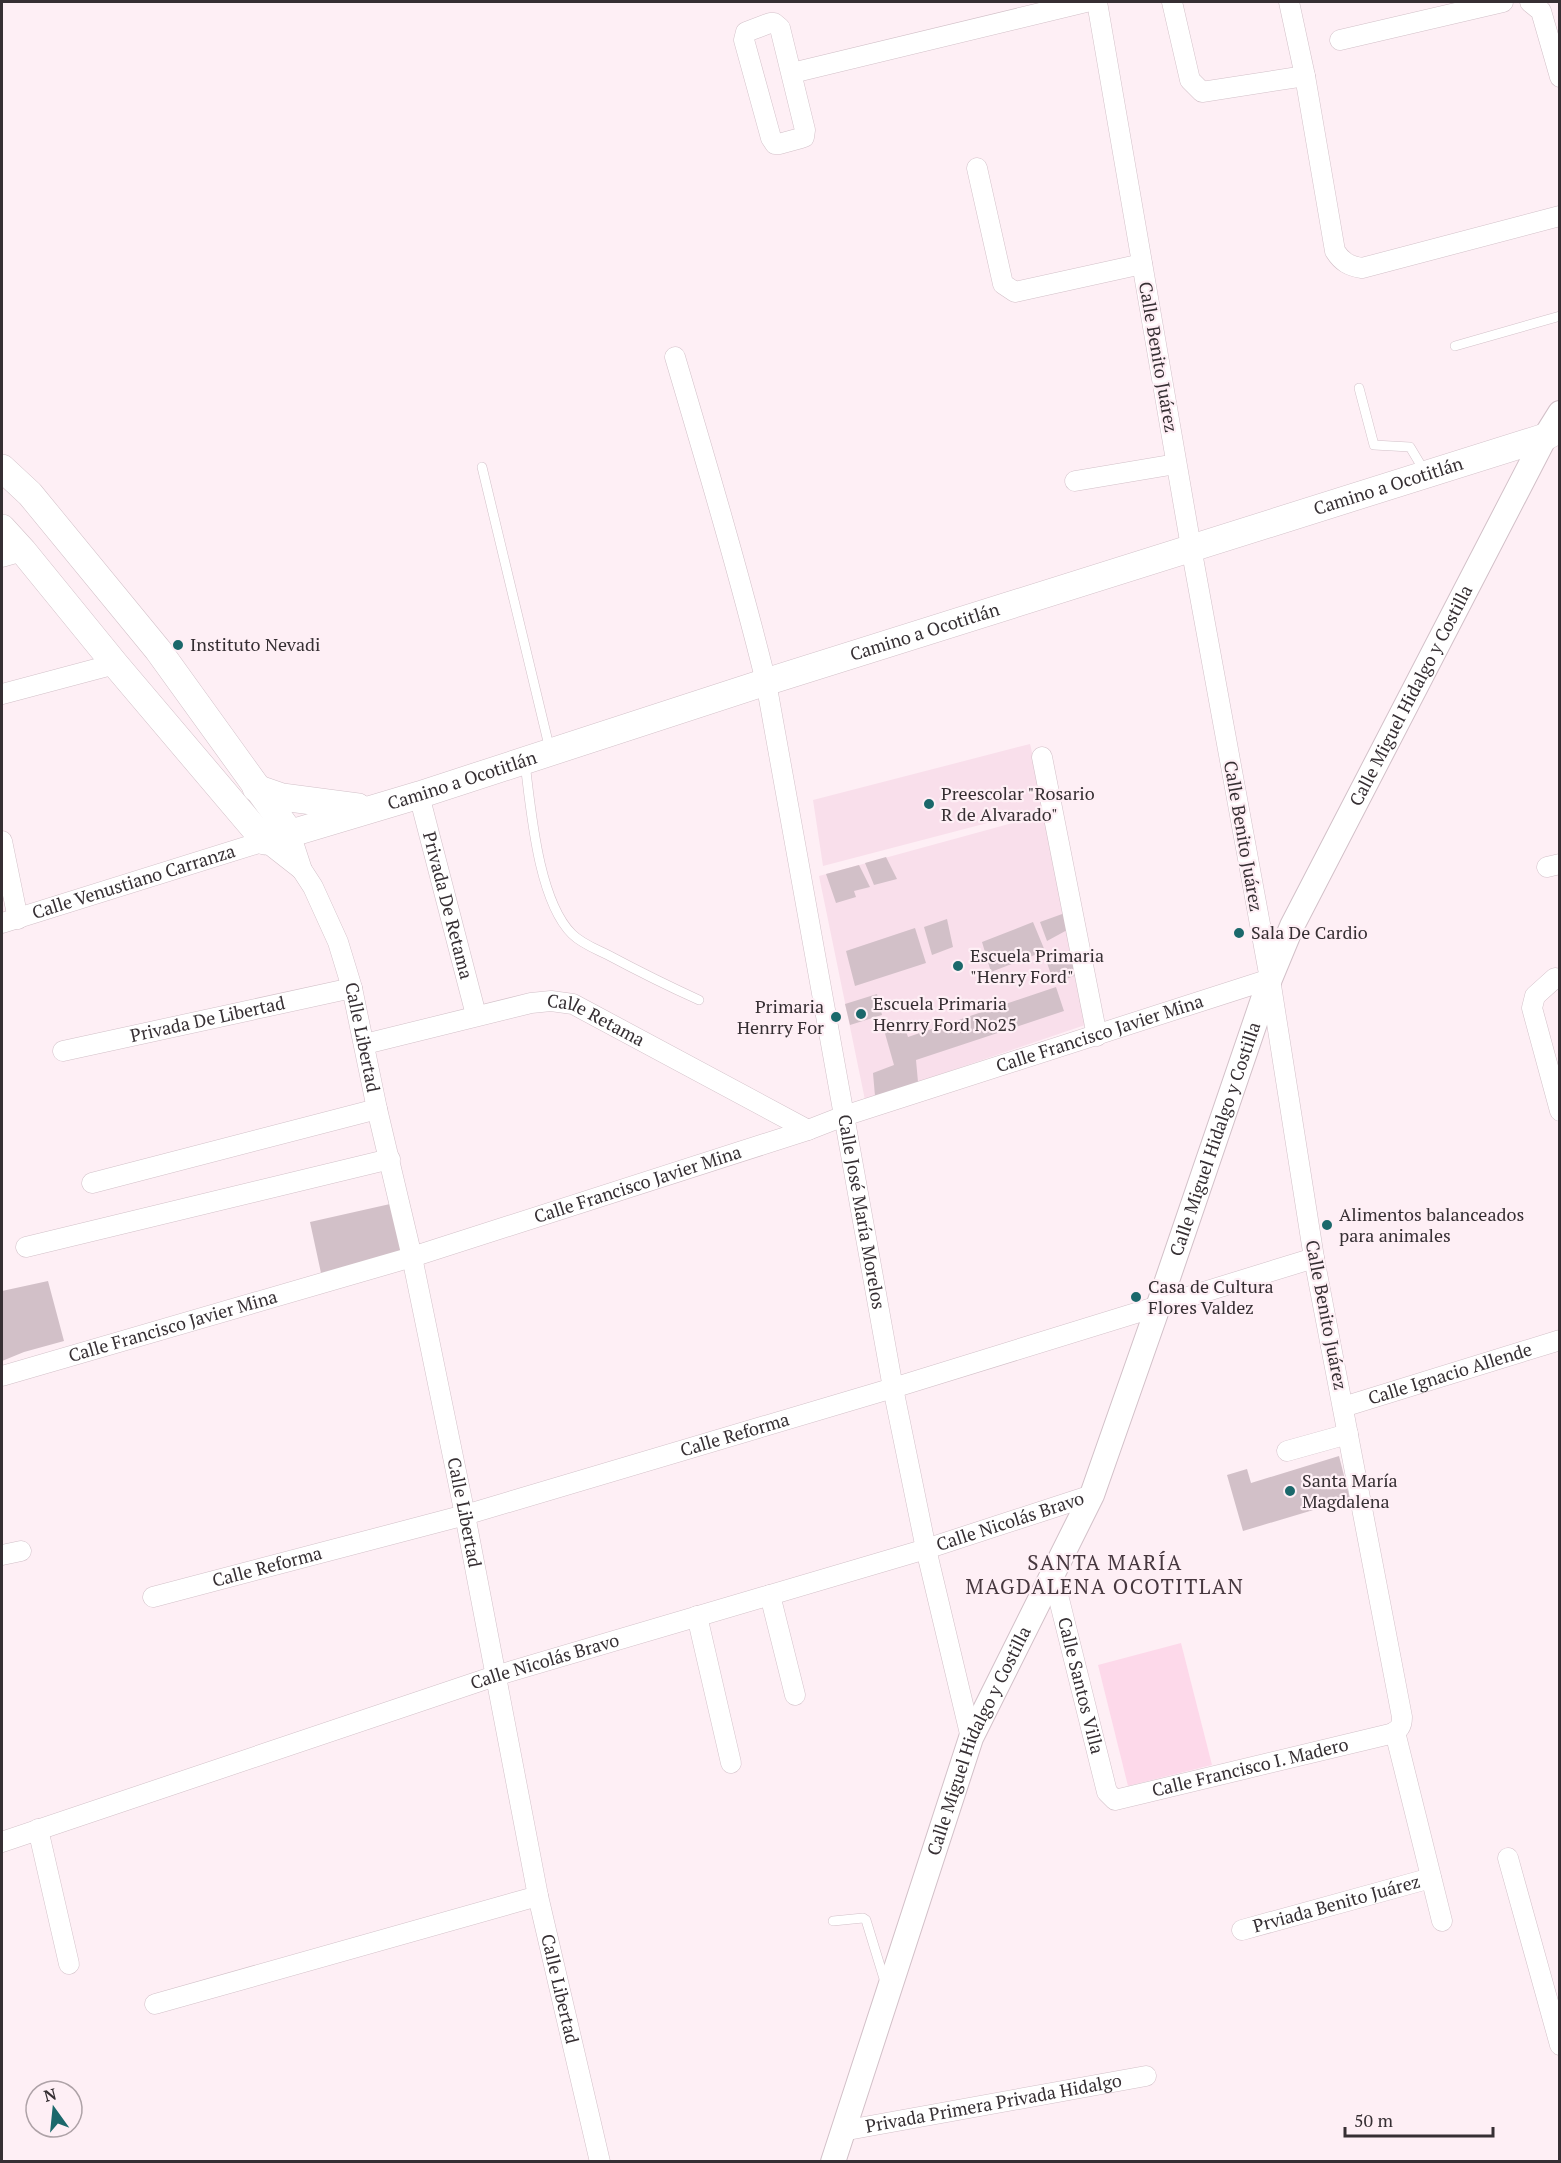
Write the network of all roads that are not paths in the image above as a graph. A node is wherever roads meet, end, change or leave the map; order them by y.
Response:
1 (1086, 2) edge
2 (1097, 2) edge
3 (1172, 2) edge
4 (1289, 2) edge
5 (1503, 2) edge
6 (1530, 2) edge
7 (1432, 9) edge
8 (1340, 40) dead end
9 (792, 73) junction
10 (1305, 76) junction
11 (1560, 77) edge
12 (977, 168) dead end
13 (1560, 216) edge
14 (1142, 264) junction
15 (1560, 316) edge
16 (1455, 346) dead end
17 (675, 357) dead end
18 (1359, 388) dead end
19 (1560, 413) edge
20 (1552, 433) edge
21 (1176, 464) junction
22 (482, 467) dead end
23 (2, 468) edge
24 (1427, 474) junction
25 (1076, 481) dead end
26 (2, 528) edge
27 (1191, 547) junction
28 (12, 554) edge
29 (115, 664) junction
30 (766, 682) junction
31 (2, 694) edge
32 (551, 752) junction
33 (1042, 757) dead end
34 (524, 761) junction
35 (256, 788) junction
36 (418, 795) junction
37 (374, 809) junction
38 (277, 837) junction
39 (2, 841) edge
40 (10, 921) edge
41 (1554, 978) dead end
42 (1270, 979) junction
43 (352, 988) junction
44 (699, 1000) dead end
45 (476, 1015) junction
46 (1097, 1036) junction
47 (365, 1044) junction
48 (63, 1051) dead end
49 (377, 1109) junction
50 (1560, 1111) edge
51 (844, 1116) junction
52 (808, 1130) junction
53 (390, 1159) junction
54 (92, 1183) dead end
55 (26, 1247) dead end
56 (412, 1257) junction
57 (1314, 1258) junction
58 (1158, 1307) junction
59 (1560, 1340) edge
60 (2, 1376) edge
61 (893, 1389) junction
62 (1343, 1407) junction
63 (1348, 1434) junction
64 (1287, 1451) dead end
65 (1092, 1495) junction
66 (465, 1515) junction
67 (926, 1549) junction
68 (1053, 1575) junction
69 (770, 1595) junction
70 (153, 1597) dead end
71 (697, 1617) junction
72 (495, 1676) junction
73 (795, 1695) dead end
74 (1392, 1733) junction
75 (971, 1738) junction
76 (731, 1763) dead end
77 (1110, 1797) joint
78 (38, 1829) junction
79 (2, 1842) edge
80 (1508, 1858) dead end
81 (1431, 1878) junction
82 (538, 1896) junction
83 (833, 1921) dead end
84 (1442, 1922) dead end
85 (1242, 1930) dead end
86 (69, 1964) dead end
87 (888, 1993) junction
88 (155, 2004) dead end
89 (1560, 2045) edge
90 (1146, 2076) dead end
91 (842, 2132) junction
92 (600, 2162) edge
93 (833, 2162) edge

1 - 9 street
2 - 14 street, Calle Benito Juárez
3 - 10 street
4 - 10 street
5 - 7 street
6 - 11 street
7 - 8 street
9 - 9 street
10 - 13 street
12 - 14 street
14 - 21 street, Calle Benito Juárez
15 - 16 lane
17 - 30 street, Calle José María Morelos
18 - 24 lane
19 - 20 street, Calle Miguel Hidalgo y Costilla
20 - 24 main road, Camino a Ocotitlán
20 - 42 street, Calle Miguel Hidalgo y Costilla
21 - 25 street
21 - 27 street, Calle Benito Juárez
22 - 32 lane
23 - 35 main road
24 - 27 main road, Camino a Ocotitlán
26 - 28 main road
27 - 30 main road, Camino a Ocotitlán
27 - 42 street, Calle Benito Juárez
28 - 29 main road
29 - 31 street
29 - 38 main road
30 - 32 main road, Camino a Ocotitlán
30 - 51 street, Calle José María Morelos
32 - 34 main road, Camino a Ocotitlán
33 - 46 street
34 - 36 main road, Camino a Ocotitlán
34 - 44 lane
35 - 37 main road
35 - 38 main road
36 - 37 main road, Camino a Ocotitlán
36 - 45 street, Privada De Retama
37 - 38 main road, Camino a Ocotitlán
38 - 40 street, Calle Venustiano Carranza
38 - 43 street, Calle Libertad
39 - 40 street
41 - 50 street
42 - 46 street, Calle Francisco Javier Mina
42 - 57 street, Calle Benito Juárez
42 - 58 street, Calle Miguel Hidalgo y Costilla
43 - 47 street, Calle Libertad
43 - 48 street, Privada De Libertad
45 - 47 street, Calle Retama
45 - 52 street, Calle Retama
46 - 51 street, Calle Francisco Javier Mina
47 - 49 street, Calle Libertad
49 - 53 street, Calle Libertad
49 - 54 street
51 - 52 street, Calle Francisco Javier Mina
51 - 61 street, Calle José María Morelos
52 - 56 street, Calle Francisco Javier Mina
53 - 55 street
53 - 56 street, Calle Libertad
56 - 60 street, Calle Francisco Javier Mina
56 - 66 street, Calle Libertad
57 - 58 street, Calle Reforma
57 - 62 street, Calle Benito Juárez
58 - 61 street, Calle Reforma
58 - 65 street, Calle Miguel Hidalgo y Costilla
59 - 62 street, Calle Ignacio Allende
61 - 66 street, Calle Reforma
61 - 67 street, Calle José María Morelos
62 - 63 street, Calle Benito Juárez
63 - 64 street
63 - 74 street, Calle Benito Juárez
65 - 67 street, Calle Nicolás Bravo
65 - 68 street, Calle Miguel Hidalgo y Costilla
66 - 70 street, Calle Reforma
66 - 72 street, Calle Libertad
67 - 69 street, Calle Nicolás Bravo
67 - 75 street, Calle José María Morelos
68 - 75 street, Calle Miguel Hidalgo y Costilla
68 - 77 street, Calle Santos Villa
69 - 71 street, Calle Nicolás Bravo
69 - 73 street
71 - 72 street, Calle Nicolás Bravo
71 - 76 street
72 - 78 street, Calle Nicolás Bravo
72 - 82 street, Calle Libertad
74 - 77 street, Calle Francisco I. Madero
74 - 81 street
75 - 87 street, Calle Miguel Hidalgo y Costilla
78 - 79 street, Calle Nicolás Bravo
78 - 86 street
80 - 89 street
81 - 84 street
81 - 85 street, Prviada Benito Juárez
82 - 88 street
82 - 92 street, Calle Libertad
83 - 87 lane
87 - 91 street, Calle Miguel Hidalgo y Costilla
90 - 91 street, Privada Primera Privada Hidalgo
91 - 93 street, Calle Miguel Hidalgo y Costilla

